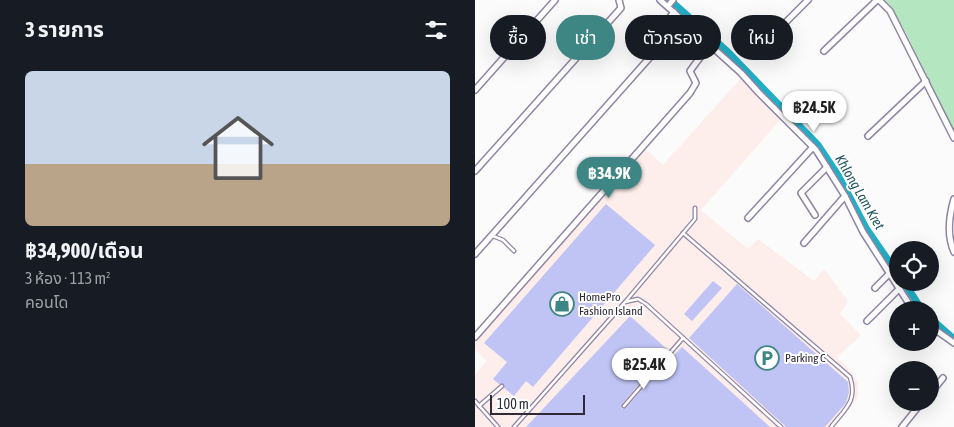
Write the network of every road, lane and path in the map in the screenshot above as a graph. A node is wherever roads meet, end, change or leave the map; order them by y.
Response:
1 (555, 0) edge
2 (619, 0) edge
3 (660, 0) edge
4 (808, 0) edge
5 (878, 0) edge
6 (670, 3) edge
7 (674, 12) junction
8 (677, 15) edge
9 (793, 15) edge
10 (824, 51) dead end
11 (721, 54) edge
12 (698, 60) edge
13 (927, 81) junction
14 (475, 90) edge
15 (867, 136) dead end
16 (954, 138) edge
17 (813, 147) junction
18 (827, 167) junction
19 (475, 171) edge
20 (845, 196) junction
21 (954, 199) edge
22 (695, 208) dead end
23 (815, 216) dead end
24 (748, 218) dead end
25 (683, 233) junction
26 (492, 235) junction
27 (804, 242) dead end
28 (514, 251) dead end
29 (954, 252) edge
30 (475, 254) edge
31 (889, 271) edge
32 (889, 274) edge
33 (875, 288) dead end
34 (897, 291) edge
35 (625, 302) junction
36 (867, 321) dead end
37 (939, 332) edge
38 (475, 336) edge
39 (683, 338) junction
40 (954, 343) edge
41 (943, 378) dead end
42 (939, 383) edge
43 (501, 386) dead end
44 (475, 401) edge
45 (479, 406) junction
46 (624, 406) dead end
47 (915, 411) edge
48 (498, 427) edge
49 (514, 427) edge
50 (781, 427) edge
51 (831, 427) edge
52 (902, 427) edge

1 - 14 street
2 - 19 street
3 - 6 street
4 - 9 street
5 - 10 street
5 - 13 street
6 - 7 street
7 - 8 street
7 - 26 street
11 - 17 street
12 - 38 street
13 - 15 street
13 - 16 street
17 - 18 street
17 - 24 street
18 - 20 street
18 - 23 street
20 - 27 street
20 - 31 street
21 - 29 street
22 - 25 lane
25 - 35 lane
25 - 51 lane
26 - 28 lane
26 - 30 street
32 - 33 street
34 - 36 street
35 - 39 lane
35 - 49 lane
37 - 40 street
39 - 46 lane
39 - 50 lane
41 - 42 street
43 - 45 lane
44 - 45 lane
45 - 48 lane
47 - 52 street

